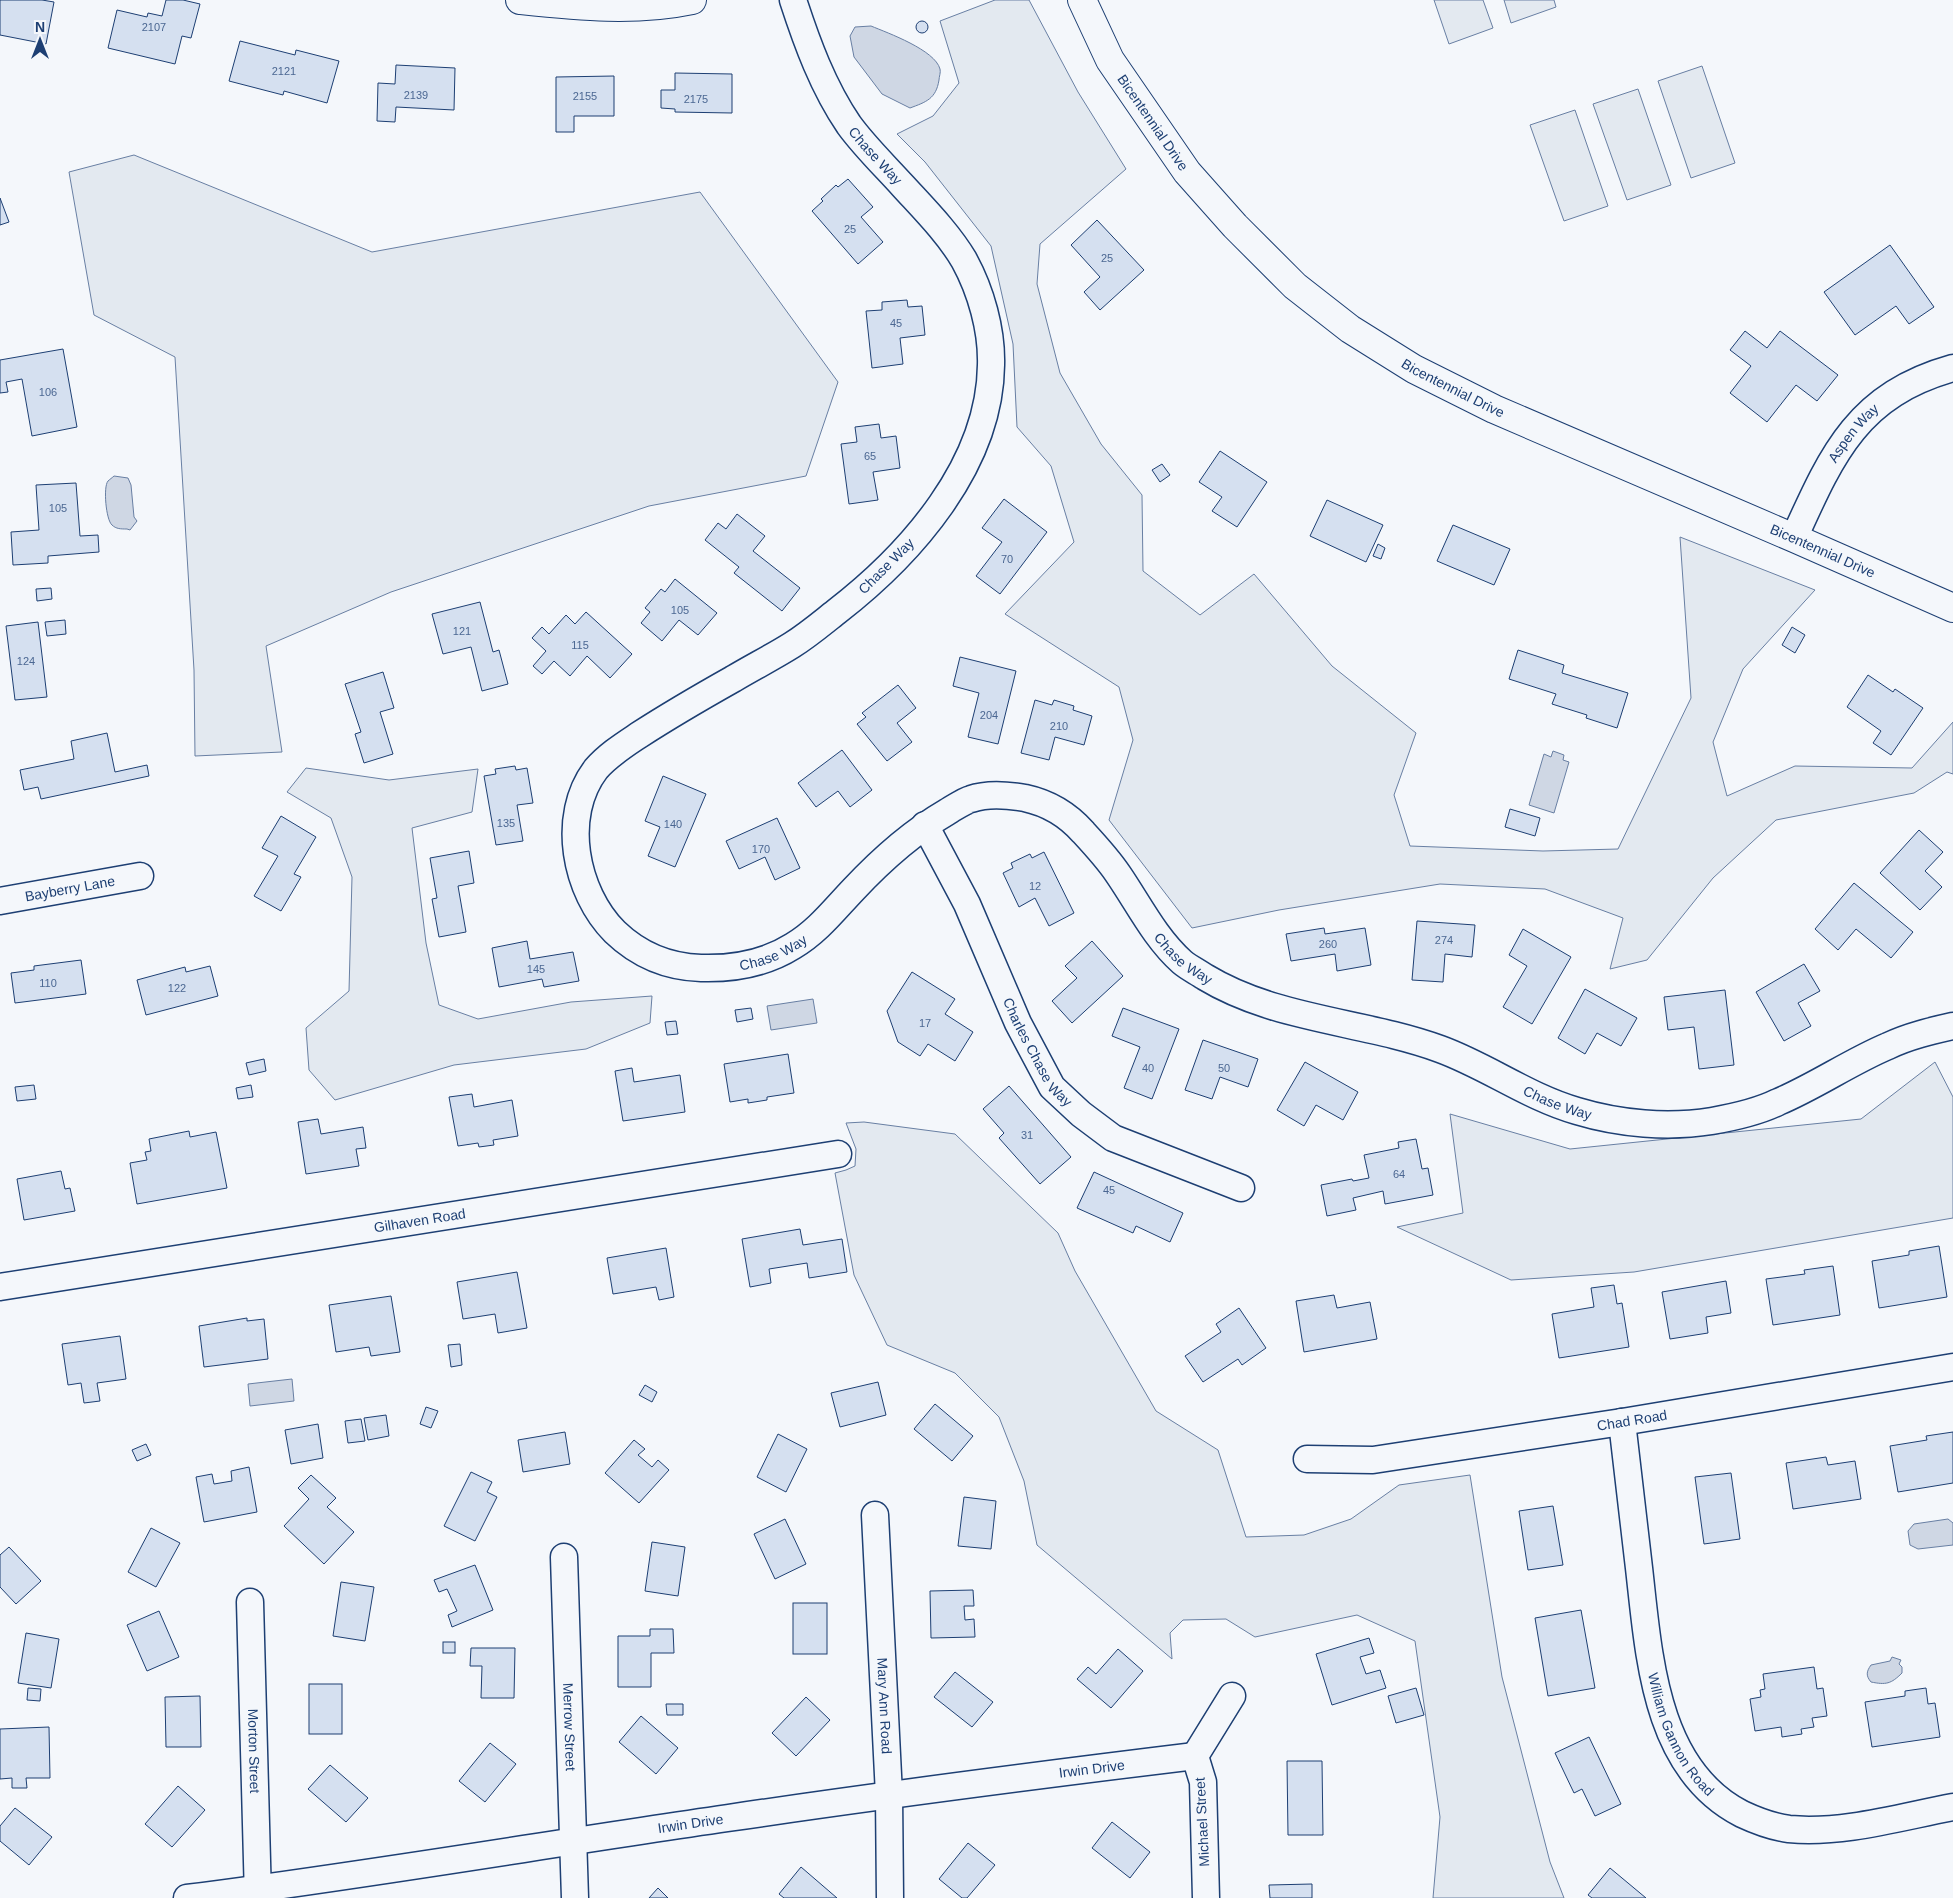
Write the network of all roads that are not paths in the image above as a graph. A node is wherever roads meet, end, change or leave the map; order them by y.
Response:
1 (520, 0) edge
2 (692, 0) edge
3 (793, 0) edge
4 (1082, 0) edge
5 (1953, 368) edge
6 (1794, 538) junction
7 (1953, 608) edge
8 (925, 825) junction
9 (140, 876) dead end
10 (0, 901) edge
11 (1953, 1026) edge
12 (838, 1154) dead end
13 (1241, 1188) dead end
14 (0, 1287) edge
15 (1953, 1367) edge
16 (1622, 1422) junction
17 (1307, 1459) dead end
18 (875, 1515) dead end
19 (564, 1557) dead end
20 (250, 1602) dead end
21 (1232, 1696) dead end
22 (1195, 1756) junction
23 (888, 1795) junction
24 (1953, 1807) edge
25 (574, 1842) junction
26 (257, 1894) edge
27 (187, 1898) edge
28 (575, 1898) edge
29 (890, 1898) edge
30 (1206, 1898) edge

1 - 2 street
3 - 8 street, Chase Way
4 - 6 street, Bicentennial Drive
5 - 6 street, Aspen Way
6 - 7 street, Bicentennial Drive
8 - 11 street, Chase Way
8 - 13 street, Charles Chase Way
9 - 10 street, Bayberry Lane
12 - 14 street, Gilhaven Road
15 - 16 street, Chad Road
16 - 17 street, Chad Road
16 - 24 street, William Gannon Road
18 - 23 street, Mary Ann Road
19 - 25 street, Merrow Street
20 - 26 street, Morton Street
21 - 22 street
22 - 23 street, Irwin Drive
22 - 30 street, Michael Street
23 - 25 street, Irwin Drive
23 - 29 street, Mary Ann Road
25 - 26 street, Irwin Drive
25 - 28 street, Merrow Street
26 - 27 street, Irwin Drive

